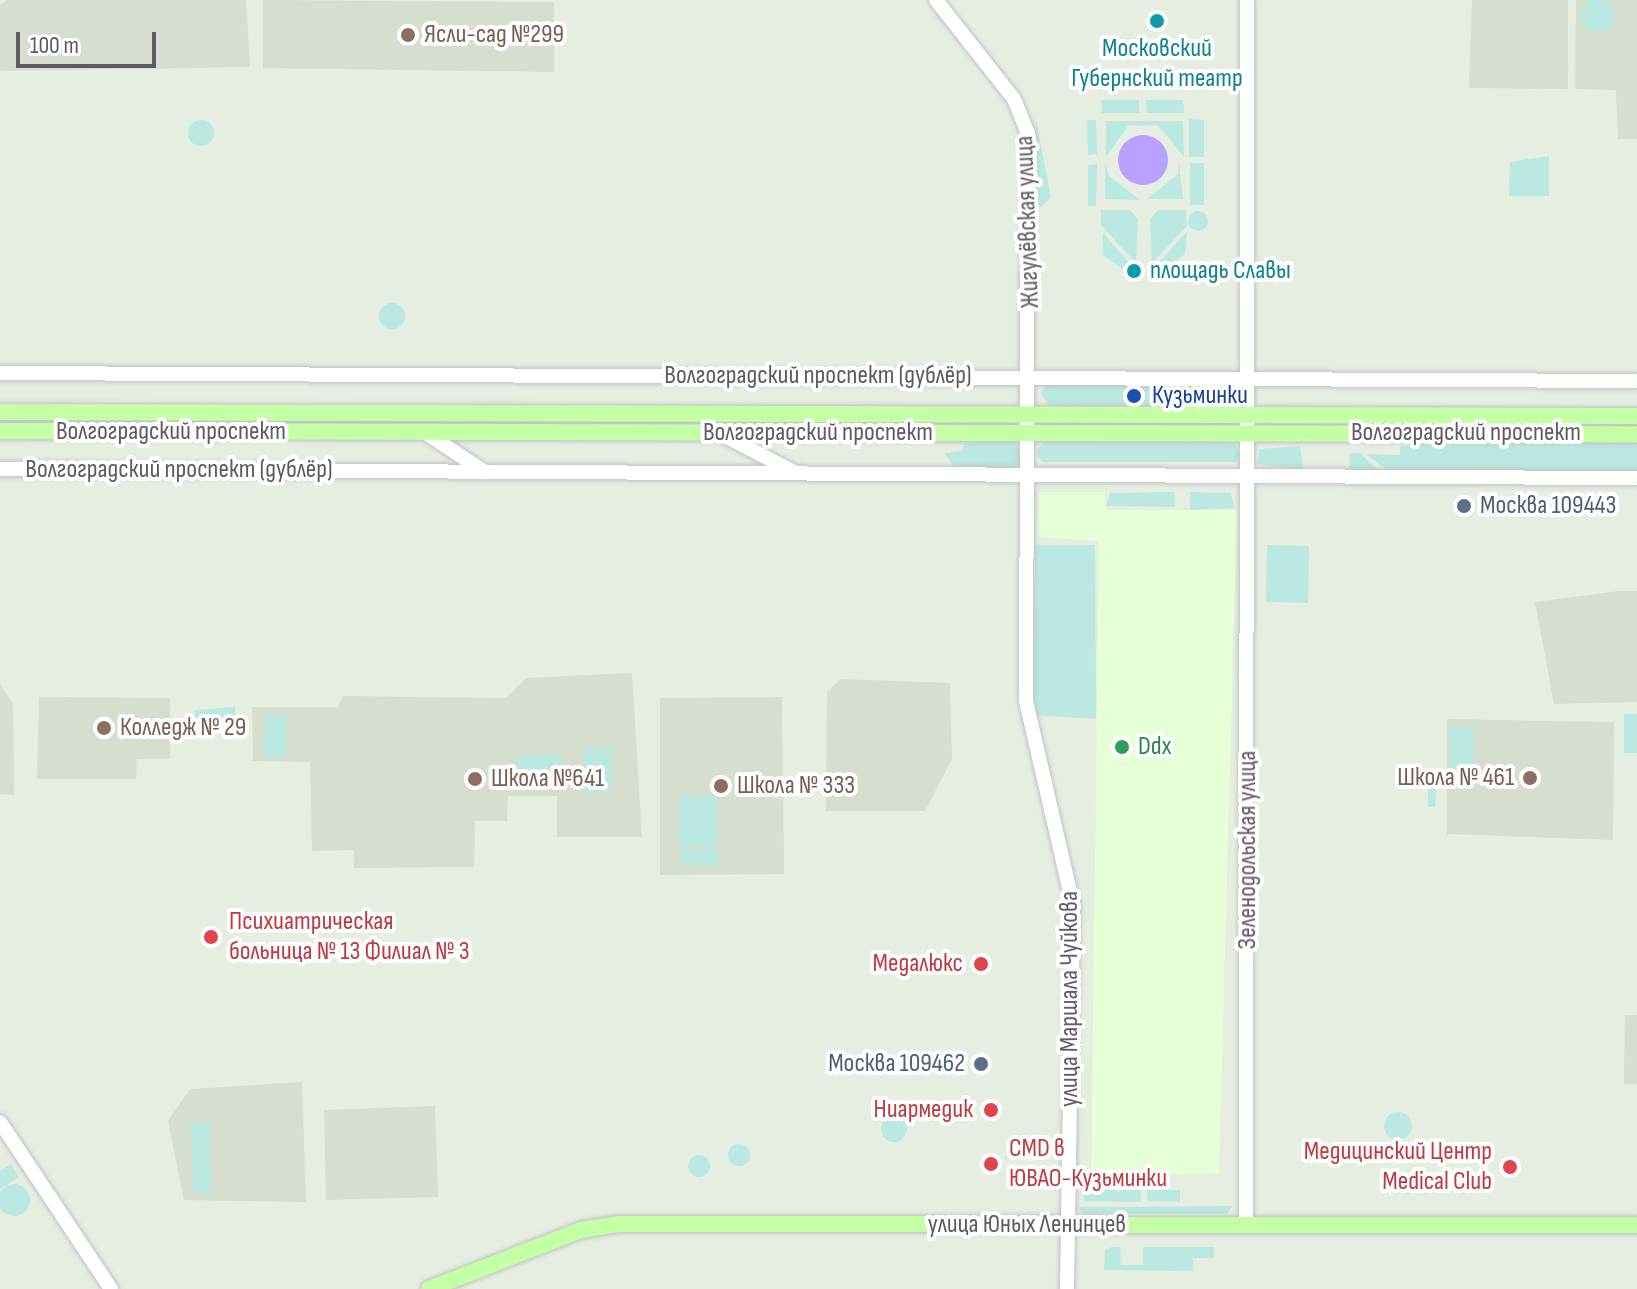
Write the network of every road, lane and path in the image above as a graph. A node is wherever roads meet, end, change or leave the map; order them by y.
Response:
1 (936, 0) edge
2 (1247, 0) edge
3 (0, 373) edge
4 (1031, 377) junction
5 (1250, 378) junction
6 (1637, 381) edge
7 (0, 412) edge
8 (1637, 416) edge
9 (1250, 423) junction
10 (1031, 425) junction
11 (0, 431) edge
12 (23, 431) junction
13 (421, 432) junction
14 (713, 433) junction
15 (1637, 434) edge
16 (0, 437) edge
17 (0, 469) edge
18 (486, 472) junction
19 (1030, 474) junction
20 (801, 475) junction
21 (1250, 475) junction
22 (1637, 478) edge
23 (0, 1122) edge
24 (1637, 1225) edge
25 (1070, 1226) junction
26 (1246, 1226) junction
27 (111, 1289) edge
28 (429, 1289) edge
29 (1067, 1289) edge

1 - 4 street, Жигулёвская улица
2 - 5 street
3 - 4 street, Волгоградский проспект (дублёр)
4 - 5 street, Волгоградский проспект (дублёр)
4 - 10 street, Жигулёвская улица
5 - 6 street, Волгоградский проспект (дублёр)
5 - 9 street, Зеленодольская улица
7 - 10 main road, Волгоградский проспект
8 - 9 main road, Волгоградский проспект
9 - 10 main road, Волгоградский проспект
9 - 15 main road, Волгоградский проспект
9 - 21 street, Зеленодольская улица
10 - 14 main road, Волгоградский проспект
10 - 19 street, улица Маршала Чуйкова
11 - 12 main road, Волгоградский проспект
12 - 13 main road, Волгоградский проспект
12 - 16 main road, Волгоградский проспект (дублёр)
13 - 14 main road, Волгоградский проспект
13 - 18 street
14 - 20 street
17 - 18 street, Волгоградский проспект (дублёр)
18 - 20 street, Волгоградский проспект (дублёр)
19 - 20 street, Волгоградский проспект (дублёр)
19 - 21 street, Волгоградский проспект (дублёр)
19 - 25 street, улица Маршала Чуйкова
21 - 22 street
21 - 26 street, Зеленодольская улица
23 - 27 street
24 - 26 main road, улица Юных Ленинцев
25 - 26 main road, улица Юных Ленинцев
25 - 28 main road, улица Юных Ленинцев
25 - 29 street, улица Маршала Чуйкова

